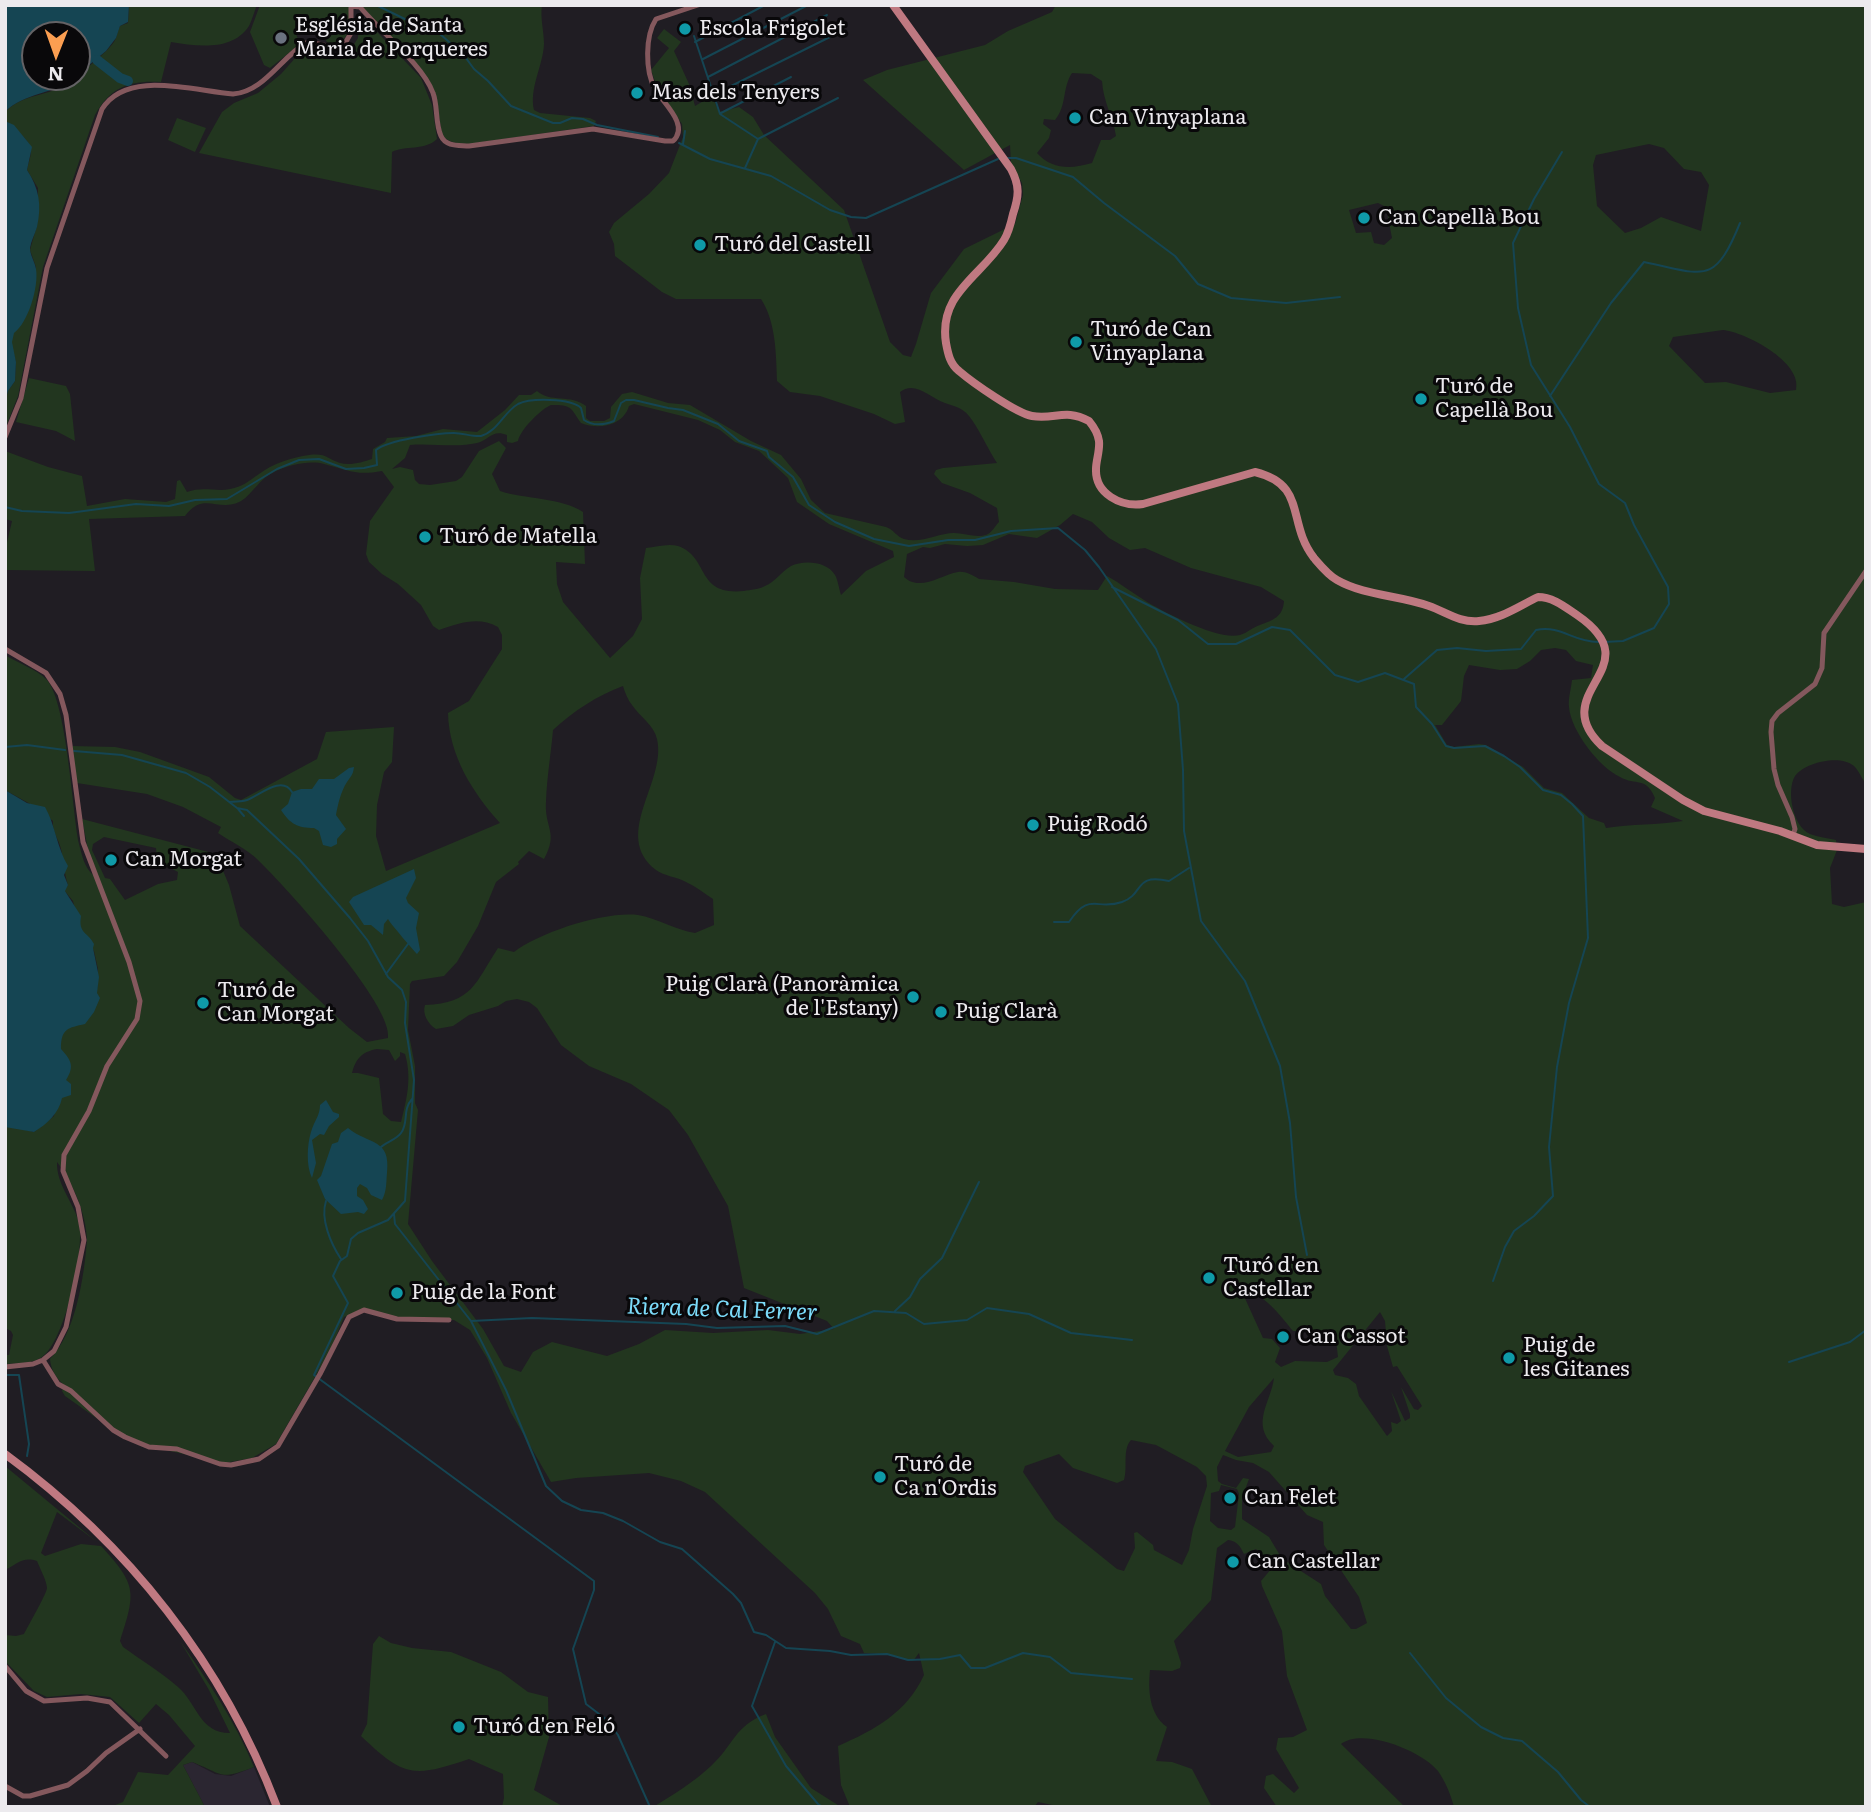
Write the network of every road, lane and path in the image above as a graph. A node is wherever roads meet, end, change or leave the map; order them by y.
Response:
1 (698, 5) edge
2 (893, 5) edge
3 (351, 6) edge
4 (5, 437) edge
5 (1866, 571) edge
6 (5, 649) edge
7 (1793, 835) junction
8 (1866, 849) edge
9 (449, 1320) dead end
10 (43, 1360) junction
11 (5, 1367) edge
12 (5, 1454) edge
13 (5, 1666) edge
14 (140, 1729) junction
15 (166, 1756) dead end
16 (5, 1786) edge
17 (277, 1807) edge

1 - 3 street
2 - 7 main road
3 - 4 street
5 - 7 street
6 - 10 street
7 - 8 main road
9 - 10 street
10 - 11 street
12 - 17 main road
13 - 14 street
14 - 15 street
14 - 16 street

